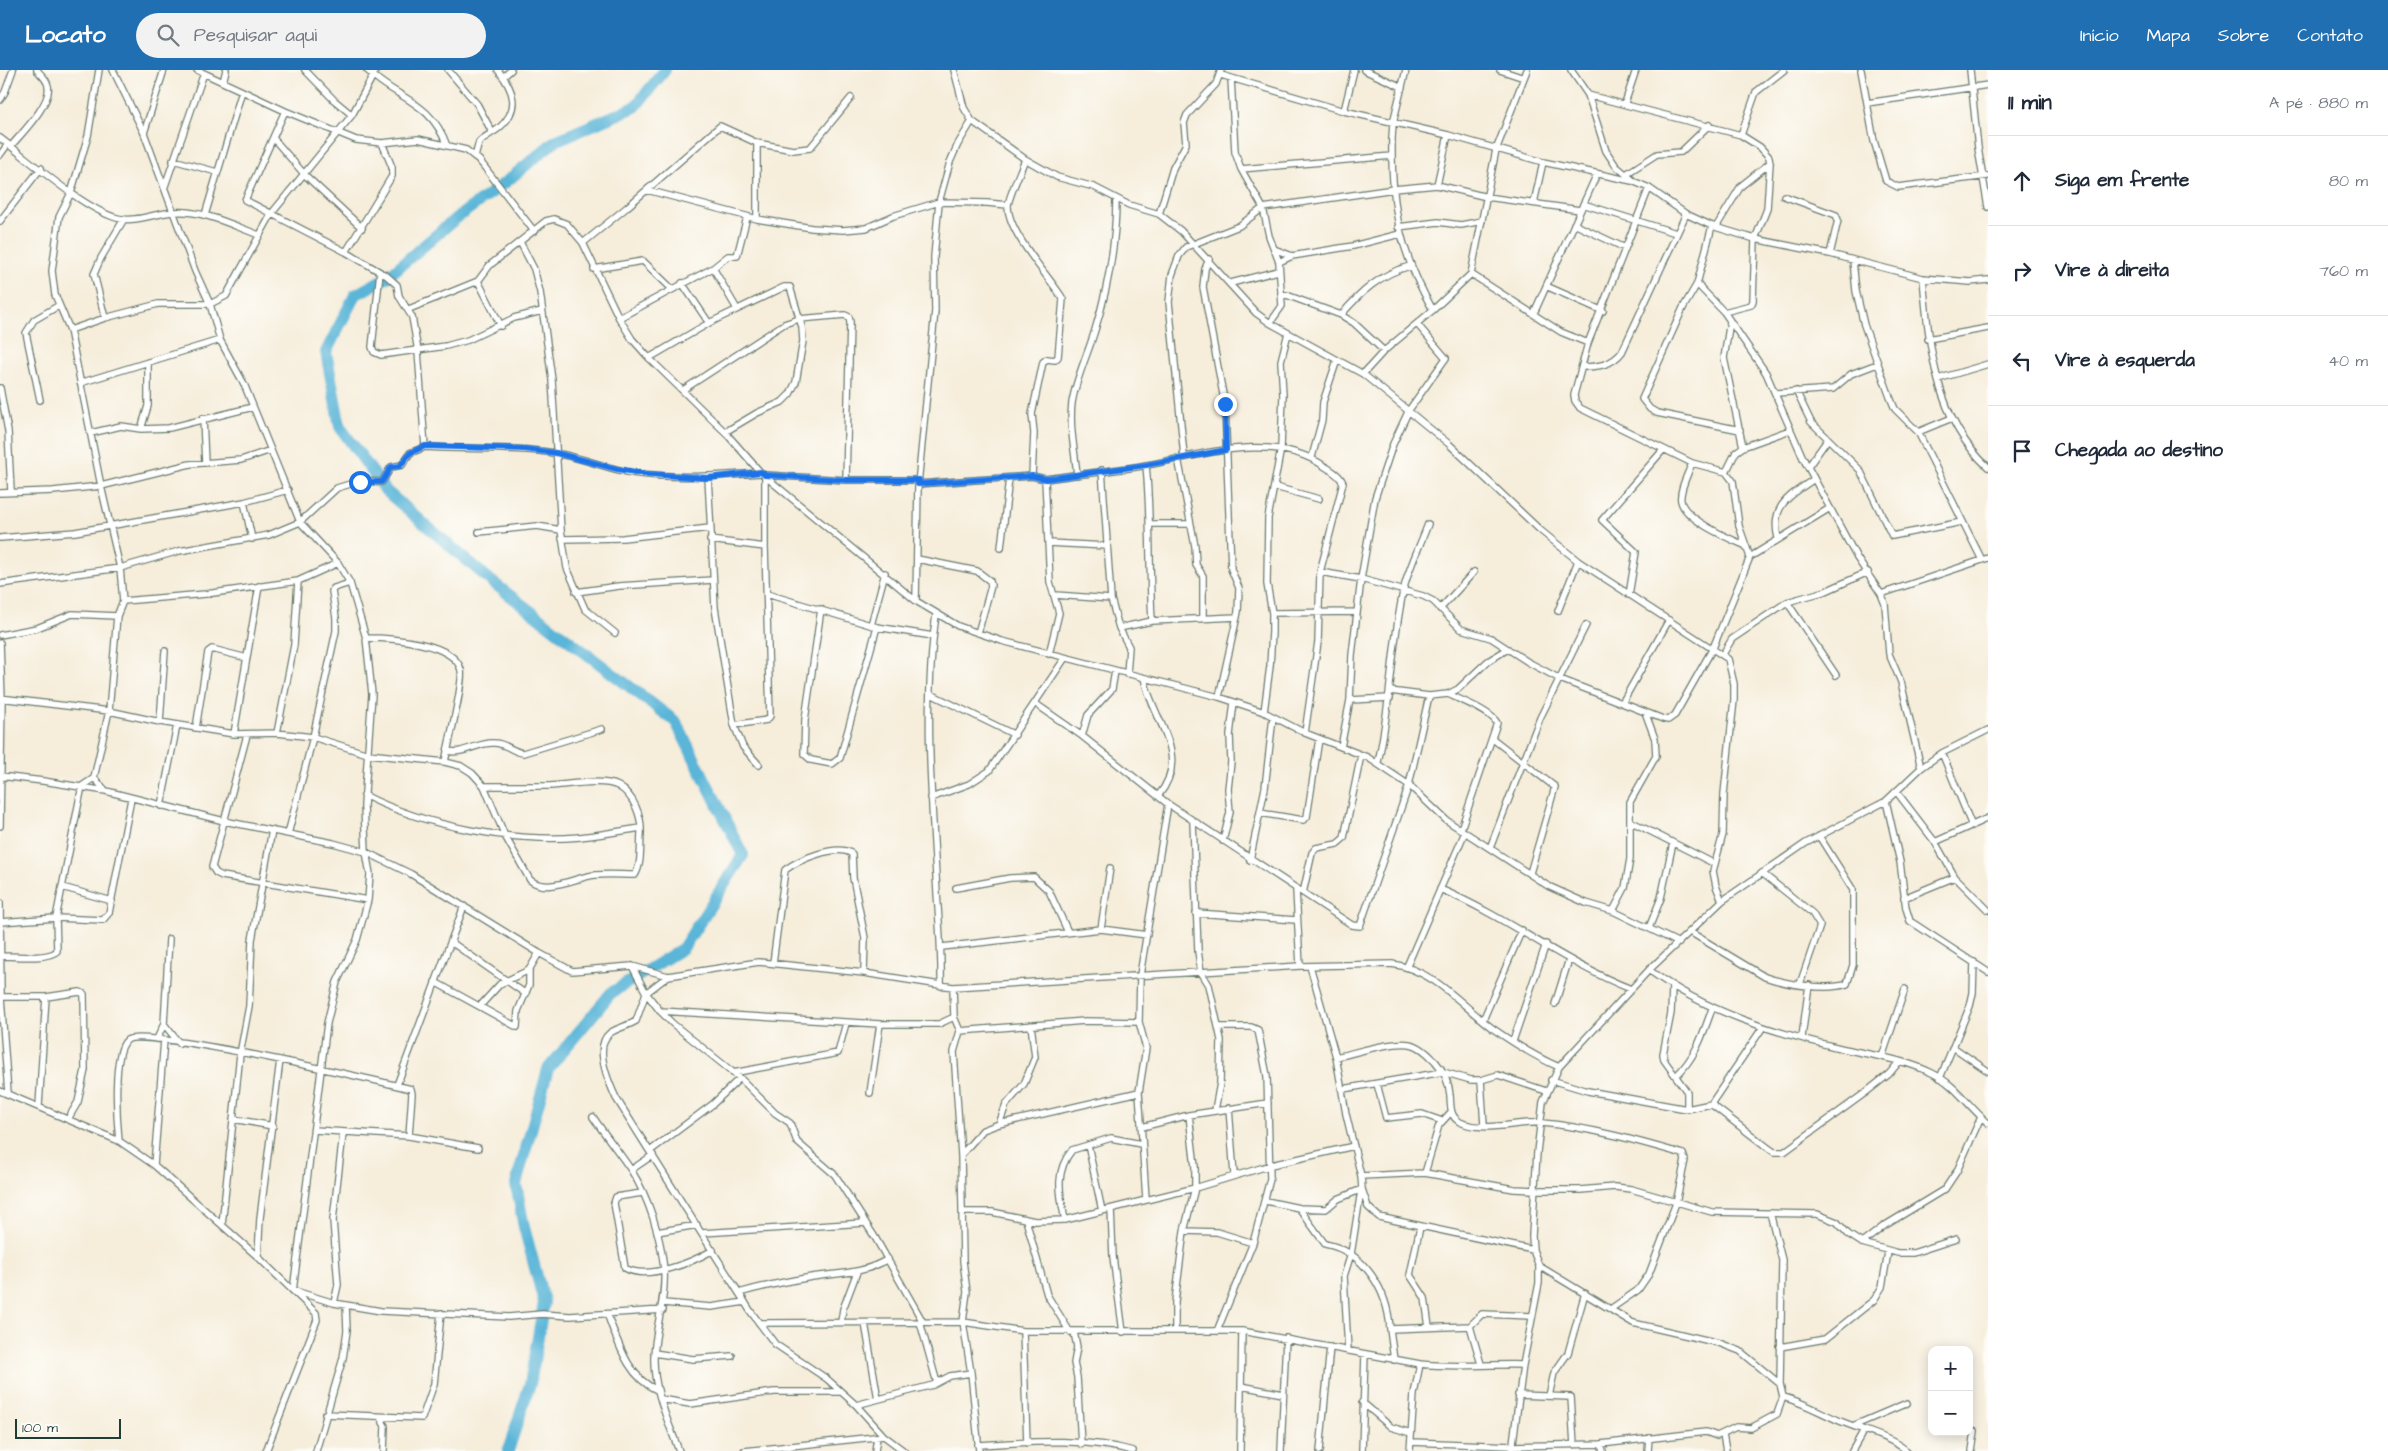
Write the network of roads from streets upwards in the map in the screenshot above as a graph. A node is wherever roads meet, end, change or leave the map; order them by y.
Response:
1 (12, 70) edge
2 (37, 70) edge
3 (99, 70) edge
4 (113, 70) edge
5 (164, 70) edge
6 (197, 70) edge
7 (226, 70) edge
8 (305, 70) edge
9 (367, 70) edge
10 (448, 70) edge
11 (498, 70) edge
12 (511, 70) edge
13 (954, 70) edge
14 (1354, 70) edge
15 (1364, 70) edge
16 (1406, 70) edge
17 (1500, 70) edge
18 (1527, 70) edge
19 (1570, 70) edge
20 (1636, 70) edge
21 (1784, 70) edge
22 (1861, 70) edge
23 (1970, 70) edge
24 (374, 73) edge
25 (1221, 73) edge
26 (204, 74) junction
27 (503, 77) junction
28 (1231, 78) junction
29 (1524, 78) junction
30 (223, 82) junction
31 (1988, 85) edge
32 (1402, 88) junction
33 (1972, 89) junction
34 (242, 91) junction
35 (1588, 95) junction
36 (852, 98) dead end
37 (0, 100) edge
38 (1625, 103) junction
39 (1867, 103) junction
40 (1344, 111) junction
41 (285, 112) junction
42 (352, 115) junction
43 (972, 121) junction
44 (1393, 123) junction
45 (1709, 125) junction
46 (492, 132) junction
47 (144, 133) junction
48 (338, 134) junction
49 (1448, 135) junction
50 (1741, 135) junction
51 (0, 138) edge
52 (273, 138) junction
53 (382, 143) junction
54 (757, 143) junction
55 (10, 145) junction
56 (447, 146) junction
57 (1496, 150) junction
58 (0, 155) edge
59 (1392, 156) junction
60 (475, 157) junction
61 (1026, 158) junction
62 (173, 160) junction
63 (1543, 162) junction
64 (1770, 163) junction
65 (41, 168) junction
66 (1241, 169) junction
67 (218, 172) junction
68 (1597, 174) junction
69 (1626, 174) junction
70 (305, 175) junction
71 (1985, 177) edge
72 (1635, 182) junction
73 (1437, 185) junction
74 (165, 186) junction
75 (1649, 188) junction
76 (1394, 189) junction
77 (647, 190) junction
78 (71, 193) junction
79 (1784, 196) dead end
80 (1487, 197) junction
81 (1116, 199) junction
82 (939, 202) junction
83 (1534, 203) junction
84 (1008, 206) junction
85 (1582, 207) junction
86 (1988, 207) edge
87 (1263, 208) junction
88 (174, 212) junction
89 (272, 213) junction
90 (1159, 214) junction
91 (1686, 214) junction
92 (205, 215) junction
93 (747, 217) junction
94 (124, 218) junction
95 (757, 219) junction
96 (1635, 220) junction
97 (0, 221) edge
98 (1482, 221) junction
99 (1574, 224) junction
100 (1398, 227) junction
101 (1714, 227) junction
102 (362, 228) junction
103 (534, 231) junction
104 (1676, 233) junction
105 (1400, 234) junction
106 (258, 235) junction
107 (1755, 239) junction
108 (520, 242) junction
109 (583, 243) junction
110 (1193, 243) junction
111 (1625, 248) junction
112 (1274, 249) junction
113 (346, 252) junction
114 (1830, 254) junction
115 (1292, 256) junction
116 (1209, 259) junction
117 (1853, 261) junction
118 (1279, 262) junction
119 (1410, 266) junction
120 (713, 268) junction
121 (594, 269) junction
122 (1278, 270) junction
123 (380, 272) junction
124 (1471, 274) junction
125 (1923, 278) junction
126 (1988, 280) edge
127 (478, 281) junction
128 (682, 283) junction
129 (1231, 283) junction
130 (1697, 284) junction
131 (1546, 286) junction
132 (671, 288) junction
133 (1281, 293) junction
134 (210, 304) junction
135 (58, 306) junction
136 (409, 309) junction
137 (737, 309) junction
138 (1433, 310) junction
139 (542, 311) junction
140 (1603, 311) junction
141 (1724, 312) junction
142 (1534, 313) junction
143 (1341, 315) junction
144 (105, 318) junction
145 (620, 318) junction
146 (799, 319) junction
147 (1730, 321) junction
148 (709, 322) junction
149 (1270, 323) junction
150 (1417, 324) junction
151 (501, 326) junction
152 (1988, 328) edge
153 (70, 330) junction
154 (1288, 333) junction
155 (1928, 339) junction
156 (220, 340) junction
157 (1588, 344) junction
158 (1384, 350) junction
159 (418, 351) junction
160 (649, 358) junction
161 (1337, 360) junction
162 (148, 362) junction
163 (1877, 364) junction
164 (1988, 364) edge
165 (1582, 367) junction
166 (1363, 374) junction
167 (1938, 379) junction
168 (80, 383) junction
169 (0, 388) edge
170 (683, 390) junction
171 (1796, 391) junction
172 (1776, 393) junction
173 (40, 400) dead end
174 (253, 407) junction
175 (1408, 410) junction
176 (203, 418) junction
177 (1952, 418) junction
178 (141, 429) junction
179 (1740, 430) junction
180 (1790, 430) junction
181 (91, 432) junction
182 (725, 432) junction
183 (1918, 432) junction
184 (1828, 439) junction
185 (425, 446) junction
186 (1743, 447) junction
187 (1281, 448) junction
188 (271, 450) junction
189 (1226, 450) junction
190 (1663, 450) junction
191 (556, 453) junction
192 (1181, 457) junction
193 (1312, 457) junction
194 (205, 463) junction
195 (1692, 464) junction
196 (1146, 465) junction
197 (1808, 467) junction
198 (1988, 467) edge
199 (1102, 470) junction
200 (1726, 472) junction
201 (763, 474) junction
202 (1077, 475) junction
203 (1032, 476) junction
204 (708, 478) junction
205 (1009, 478) junction
206 (1814, 478) junction
207 (1046, 479) junction
208 (846, 480) junction
209 (918, 482) junction
210 (101, 486) junction
211 (1275, 488) junction
212 (288, 490) junction
213 (11, 491) junction
214 (0, 493) edge
215 (1319, 499) dead end
216 (244, 502) junction
217 (1830, 508) junction
218 (300, 522) junction
219 (1962, 522) junction
220 (111, 524) junction
221 (1151, 524) junction
222 (1190, 524) junction
223 (1428, 524) dead end
224 (710, 528) junction
225 (561, 530) junction
226 (479, 532) dead end
227 (0, 538) edge
228 (1778, 538) junction
229 (252, 539) junction
230 (562, 539) junction
231 (710, 540) junction
232 (1048, 543) junction
233 (1744, 545) junction
234 (1108, 546) junction
235 (765, 547) junction
236 (1001, 548) dead end
237 (1750, 557) junction
238 (916, 559) junction
239 (1985, 559) edge
240 (1578, 561) junction
241 (338, 563) junction
242 (120, 568) junction
243 (1320, 572) junction
244 (1474, 572) dead end
245 (1868, 572) junction
246 (885, 574) junction
247 (1361, 579) junction
248 (713, 580) junction
249 (298, 581) junction
250 (350, 583) junction
251 (0, 584) edge
252 (260, 586) junction
253 (1403, 590) junction
254 (576, 592) junction
255 (766, 594) junction
256 (1881, 594) junction
257 (1055, 595) junction
258 (1629, 595) junction
259 (1111, 599) junction
260 (123, 601) junction
261 (916, 601) junction
262 (1786, 602) junction
263 (821, 609) junction
264 (1440, 609) junction
265 (1558, 611) dead end
266 (1357, 612) junction
267 (1272, 613) junction
268 (1318, 614) junction
269 (936, 615) junction
270 (117, 616) junction
271 (1237, 618) junction
272 (1203, 619) junction
273 (1669, 620) junction
274 (1152, 621) junction
275 (1586, 625) dead end
276 (874, 626) junction
277 (1119, 628) junction
278 (615, 633) dead end
279 (978, 633) junction
280 (0, 635) edge
281 (932, 636) junction
282 (366, 638) junction
283 (0, 643) edge
284 (1713, 648) junction
285 (1508, 649) junction
286 (165, 651) dead end
287 (1049, 654) junction
288 (1723, 654) junction
289 (248, 658) junction
290 (1065, 658) junction
291 (1115, 671) junction
292 (1127, 674) junction
293 (1836, 674) dead end
294 (1144, 678) junction
295 (1560, 679) junction
296 (1390, 691) junction
297 (931, 694) junction
298 (1448, 694) junction
299 (1429, 696) junction
300 (1219, 697) junction
301 (1, 698) edge
302 (1390, 698) junction
303 (1350, 700) junction
304 (1234, 702) junction
305 (1622, 703) junction
306 (1036, 704) junction
307 (109, 711) junction
308 (1264, 712) junction
309 (1645, 712) junction
310 (1274, 717) junction
311 (160, 722) junction
312 (734, 724) junction
313 (177, 725) junction
314 (196, 728) junction
315 (602, 729) dead end
316 (1988, 730) edge
317 (277, 733) junction
318 (1305, 733) junction
319 (234, 734) junction
320 (247, 735) junction
321 (1015, 735) junction
322 (1082, 736) junction
323 (313, 737) junction
324 (1320, 739) junction
325 (1493, 739) junction
326 (1, 743) edge
327 (1341, 747) junction
328 (447, 751) junction
329 (1942, 753) junction
330 (368, 754) junction
331 (1361, 755) junction
332 (445, 762) junction
333 (1378, 762) junction
334 (1523, 764) junction
335 (759, 765) dead end
336 (1922, 768) junction
337 (0, 776) edge
338 (94, 778) junction
339 (1409, 785) junction
340 (82, 786) junction
341 (484, 786) junction
342 (106, 791) junction
343 (1896, 791) junction
344 (364, 795) junction
345 (1158, 796) junction
346 (931, 798) junction
347 (131, 799) junction
348 (1886, 801) junction
349 (1168, 804) junction
350 (161, 806) junction
351 (1260, 813) junction
352 (0, 817) edge
353 (1988, 818) edge
354 (224, 821) junction
355 (1193, 821) junction
356 (1630, 821) junction
357 (0, 826) edge
358 (1972, 826) junction
359 (641, 828) junction
360 (272, 830) junction
361 (1463, 831) junction
362 (288, 834) junction
363 (506, 836) junction
364 (1819, 836) junction
365 (1223, 841) junction
366 (1935, 842) junction
367 (1673, 843) junction
368 (1490, 848) junction
369 (366, 852) junction
370 (1250, 860) junction
371 (1715, 864) junction
372 (1110, 868) dead end
373 (1762, 873) junction
374 (1530, 874) junction
375 (1956, 876) junction
376 (262, 881) junction
377 (62, 887) junction
378 (956, 888) dead end
379 (1440, 889) junction
380 (1296, 890) junction
381 (1303, 893) junction
382 (1904, 898) junction
383 (368, 900) junction
384 (112, 901) junction
385 (1722, 901) junction
386 (0, 903) edge
387 (464, 906) junction
388 (1988, 910) edge
389 (1613, 911) junction
390 (1196, 913) junction
391 (56, 918) junction
392 (1296, 920) junction
393 (0, 922) edge
394 (1650, 928) junction
395 (1101, 929) junction
396 (1522, 930) junction
397 (1068, 932) junction
398 (1690, 932) junction
399 (1147, 935) junction
400 (169, 939) dead end
401 (451, 942) junction
402 (1679, 943) junction
403 (1546, 944) junction
404 (942, 947) junction
405 (539, 953) junction
406 (1, 956) edge
407 (1569, 959) junction
408 (1974, 962) junction
409 (774, 963) junction
410 (632, 966) junction
411 (1300, 966) junction
412 (1310, 966) junction
413 (1407, 966) junction
414 (530, 970) junction
415 (1649, 970) junction
416 (1201, 972) junction
417 (1988, 972) edge
418 (864, 973) junction
419 (1, 974) edge
420 (1140, 975) junction
421 (668, 976) junction
422 (509, 980) junction
423 (435, 982) junction
424 (1800, 984) junction
425 (1809, 985) junction
426 (941, 986) junction
427 (953, 987) junction
428 (1672, 987) junction
429 (1631, 989) junction
430 (1905, 989) dead end
431 (646, 993) junction
432 (526, 994) junction
433 (1, 997) edge
434 (46, 997) junction
435 (1555, 1004) dead end
436 (480, 1006) junction
437 (1712, 1009) junction
438 (660, 1011) junction
439 (954, 1017) junction
440 (1483, 1020) junction
441 (1139, 1022) junction
442 (846, 1023) junction
443 (164, 1024) junction
444 (880, 1024) junction
445 (1031, 1025) junction
446 (1219, 1027) junction
447 (1763, 1027) junction
448 (960, 1031) junction
449 (1802, 1037) junction
450 (157, 1039) junction
451 (164, 1040) junction
452 (1513, 1041) junction
453 (179, 1043) junction
454 (1952, 1047) junction
455 (240, 1054) junction
456 (1336, 1057) junction
457 (1882, 1057) junction
458 (280, 1060) junction
459 (1899, 1062) junction
460 (1559, 1067) junction
461 (320, 1068) junction
462 (1988, 1071) edge
463 (1443, 1072) junction
464 (733, 1073) junction
465 (1676, 1076) junction
466 (740, 1078) junction
467 (1940, 1078) junction
468 (1482, 1080) junction
469 (1551, 1080) junction
470 (1377, 1084) junction
471 (397, 1086) junction
472 (1343, 1089) junction
473 (0, 1090) edge
474 (1546, 1091) junction
475 (1139, 1092) junction
476 (870, 1093) dead end
477 (8, 1094) junction
478 (1268, 1103) junction
479 (1711, 1104) junction
480 (39, 1106) junction
481 (1229, 1108) junction
482 (1687, 1109) junction
483 (1215, 1110) junction
484 (1451, 1112) junction
485 (1189, 1115) junction
486 (593, 1117) dead end
487 (1981, 1117) junction
488 (233, 1119) junction
489 (68, 1120) junction
490 (1442, 1121) junction
491 (1540, 1123) junction
492 (1988, 1123) edge
493 (999, 1124) junction
494 (1484, 1125) junction
495 (272, 1126) junction
496 (1142, 1127) junction
497 (314, 1130) junction
498 (343, 1134) junction
499 (409, 1136) junction
500 (119, 1141) junction
501 (1141, 1144) junction
502 (1088, 1145) junction
503 (1354, 1146) junction
504 (478, 1148) dead end
505 (652, 1153) junction
506 (961, 1155) junction
507 (154, 1165) junction
508 (1272, 1165) junction
509 (631, 1170) junction
510 (1425, 1173) junction
511 (1234, 1175) junction
512 (1361, 1176) junction
513 (1195, 1188) junction
514 (1362, 1189) junction
515 (1534, 1190) junction
516 (642, 1193) junction
517 (1146, 1199) junction
518 (1266, 1201) junction
519 (1676, 1203) junction
520 (1299, 1208) junction
521 (1111, 1209) junction
522 (1102, 1211) junction
523 (962, 1212) junction
524 (1770, 1213) junction
525 (1026, 1220) junction
526 (1065, 1220) junction
527 (865, 1222) junction
528 (222, 1224) junction
529 (697, 1225) junction
530 (1420, 1227) junction
531 (1184, 1231) junction
532 (657, 1232) junction
533 (702, 1233) junction
534 (1956, 1238) dead end
535 (1254, 1242) junction
536 (1862, 1243) junction
537 (713, 1250) junction
538 (1533, 1250) junction
539 (1888, 1252) junction
540 (1351, 1254) junction
541 (258, 1257) junction
542 (888, 1259) junction
543 (1539, 1266) junction
544 (664, 1270) junction
545 (858, 1272) junction
546 (293, 1291) junction
547 (739, 1293) junction
548 (1585, 1293) junction
549 (745, 1302) junction
550 (334, 1303) junction
551 (663, 1303) junction
552 (346, 1306) junction
553 (1612, 1308) junction
554 (663, 1310) junction
555 (441, 1313) junction
556 (607, 1314) junction
557 (1532, 1316) junction
558 (841, 1322) junction
559 (922, 1322) junction
560 (962, 1322) junction
561 (759, 1323) junction
562 (864, 1324) junction
563 (1470, 1326) junction
564 (1429, 1327) junction
565 (1390, 1329) junction
566 (1023, 1331) junction
567 (1175, 1331) junction
568 (1217, 1331) junction
569 (1242, 1331) junction
570 (1072, 1332) junction
571 (1123, 1332) junction
572 (1286, 1338) junction
573 (1330, 1347) junction
574 (1780, 1347) junction
575 (1348, 1351) junction
576 (654, 1352) junction
577 (1365, 1354) junction
578 (732, 1356) dead end
579 (1394, 1360) junction
580 (1420, 1364) junction
581 (1481, 1364) junction
582 (1523, 1365) junction
583 (971, 1374) junction
584 (937, 1383) junction
585 (1780, 1384) junction
586 (1241, 1386) junction
587 (656, 1390) junction
588 (841, 1392) junction
589 (1283, 1394) junction
590 (1518, 1395) junction
591 (1549, 1396) junction
592 (1783, 1397) junction
593 (661, 1398) junction
594 (878, 1399) junction
595 (1362, 1402) junction
596 (1908, 1403) dead end
597 (856, 1405) junction
598 (326, 1414) junction
599 (380, 1417) junction
600 (393, 1418) junction
601 (385, 1426) junction
602 (1853, 1426) junction
603 (1864, 1430) junction
604 (1976, 1431) dead end
605 (1411, 1433) junction
606 (1723, 1434) junction
607 (881, 1436) junction
608 (1648, 1438) junction
609 (1027, 1442) junction
610 (1411, 1442) junction
611 (1079, 1444) junction
612 (1574, 1444) junction
613 (1601, 1444) junction
614 (979, 1448) edge
615 (1566, 1448) edge
616 (1512, 1449) edge
617 (266, 1451) edge
618 (316, 1451) edge
619 (384, 1451) edge
620 (679, 1451) edge
621 (744, 1451) edge
622 (875, 1451) edge
623 (904, 1451) edge
624 (1073, 1451) edge
625 (1132, 1451) edge
626 (1240, 1451) edge
627 (1281, 1451) edge
628 (1320, 1451) edge
629 (1362, 1451) edge
630 (1410, 1451) edge
631 (1604, 1451) edge
632 (1648, 1451) edge
633 (1726, 1451) edge
634 (1852, 1451) edge
635 (1906, 1451) edge
636 (1972, 1451) edge

1 - 37 street
2 - 55 street
3 - 78 street
4 - 47 street
5 - 47 street
6 - 26 street
7 - 30 street
8 - 42 street
9 - 24 street
10 - 46 street
11 - 27 street
12 - 27 street
13 - 43 street
14 - 40 street
15 - 32 street
16 - 32 street
17 - 29 street
18 - 29 street
19 - 35 street
20 - 38 street
21 - 50 street
22 - 39 street
23 - 33 street
24 - 42 street
24 - 56 street
25 - 28 street
25 - 90 street
26 - 30 street
26 - 62 street
27 - 46 street
28 - 40 street
28 - 66 street
29 - 57 street
30 - 34 street
31 - 33 street
32 - 44 street
33 - 39 street
33 - 71 street
34 - 41 street
34 - 67 street
35 - 38 street
35 - 69 street
36 - 54 street
38 - 45 street
39 - 71 street
40 - 44 street
41 - 48 street
41 - 52 street
42 - 48 street
43 - 61 street
43 - 82 street
44 - 49 street
44 - 59 street
45 - 50 street
45 - 69 street
46 - 60 street
47 - 74 street
48 - 53 street
48 - 70 street
49 - 57 street
49 - 73 street
50 - 64 street
51 - 55 street
52 - 70 street
52 - 89 street
53 - 56 street
53 - 102 street
54 - 77 street
54 - 95 street
55 - 58 street
55 - 65 street
56 - 60 street
57 - 63 street
57 - 80 street
59 - 66 street
59 - 76 street
60 - 103 street
61 - 81 street
61 - 84 street
62 - 67 street
62 - 74 street
63 - 68 street
63 - 83 street
64 - 101 street
64 - 107 street
65 - 78 street
65 - 97 street
66 - 87 street
67 - 92 street
68 - 72 street
68 - 85 street
69 - 72 street
70 - 89 street
70 - 102 street
71 - 86 street
72 - 75 street
73 - 76 street
73 - 80 street
74 - 88 street
75 - 91 street
75 - 96 street
76 - 87 street
76 - 100 street
77 - 93 street
77 - 109 street
78 - 94 street
78 - 135 street
79 - 114 street
80 - 83 street
80 - 98 street
81 - 90 street
81 - 202 street
82 - 84 street
82 - 95 street
82 - 209 street
83 - 85 street
84 - 203 street
85 - 96 street
85 - 99 street
87 - 110 street
87 - 112 street
88 - 92 street
88 - 94 street
88 - 134 street
89 - 106 street
89 - 113 street
90 - 110 street
91 - 101 street
91 - 104 street
92 - 106 street
93 - 95 street
93 - 120 street
94 - 144 street
96 - 104 street
96 - 111 street
98 - 100 street
98 - 124 street
99 - 111 street
99 - 131 street
100 - 105 street
101 - 107 street
101 - 130 street
102 - 113 street
103 - 108 street
103 - 109 street
104 - 165 street
105 - 115 street
105 - 119 street
106 - 134 street
107 - 114 street
107 - 141 street
108 - 127 street
108 - 139 street
109 - 121 street
110 - 116 street
110 - 192 street
111 - 140 street
112 - 115 street
112 - 118 street
113 - 123 street
114 - 117 street
115 - 118 street
116 - 129 street
116 - 189 street
117 - 125 street
117 - 163 street
118 - 122 street
119 - 138 street
119 - 143 street
120 - 128 street
120 - 137 street
121 - 132 street
121 - 145 street
122 - 129 street
122 - 133 street
123 - 136 street
123 - 159 street
124 - 138 street
124 - 142 street
125 - 126 street
125 - 155 street
127 - 136 street
127 - 151 street
128 - 132 street
128 - 148 street
129 - 149 street
130 - 141 street
130 - 179 street
131 - 140 street
131 - 142 street
132 - 145 street
133 - 143 street
133 - 149 street
134 - 144 street
134 - 156 street
135 - 153 street
135 - 173 street
136 - 159 street
137 - 146 street
137 - 148 street
138 - 150 street
139 - 151 street
139 - 191 street
140 - 157 street
141 - 147 street
142 - 157 street
143 - 158 street
144 - 153 street
145 - 160 street
146 - 170 street
146 - 182 street
146 - 208 street
147 - 172 street
147 - 179 street
148 - 160 street
149 - 154 street
150 - 158 street
150 - 175 street
151 - 159 street
152 - 155 street
153 - 168 street
154 - 161 street
154 - 187 street
155 - 167 street
156 - 162 street
156 - 174 street
157 - 165 street
158 - 166 street
159 - 185 street
160 - 170 street
161 - 166 street
161 - 193 street
162 - 168 street
162 - 178 street
163 - 171 street
163 - 183 street
164 - 167 street
165 - 190 street
166 - 175 street
167 - 177 street
168 - 181 street
169 - 213 street
170 - 182 street
171 - 172 street
171 - 184 street
172 - 180 street
174 - 176 street
174 - 188 street
175 - 240 street
175 - 247 street
176 - 178 street
176 - 194 street
177 - 183 street
177 - 198 street
178 - 181 street
179 - 186 street
180 - 186 street
180 - 197 street
181 - 210 street
182 - 201 street
183 - 219 street
184 - 197 street
184 - 219 street
185 - 191 street
185 - 218 street
186 - 200 street
187 - 189 street
187 - 193 street
187 - 211 street
188 - 194 street
188 - 212 street
189 - 192 street
189 - 271 street
190 - 195 street
190 - 258 street
191 - 204 street
191 - 225 street
192 - 196 street
192 - 222 street
193 - 243 street
194 - 210 street
195 - 200 street
195 - 233 street
196 - 199 street
196 - 221 street
197 - 206 street
199 - 202 street
199 - 234 street
200 - 233 street
201 - 204 street
201 - 208 street
201 - 235 street
201 - 246 street
202 - 207 street
203 - 205 street
203 - 207 street
204 - 224 street
205 - 209 street
205 - 236 street
206 - 217 street
206 - 228 street
207 - 232 street
208 - 209 street
209 - 238 street
210 - 213 street
210 - 220 street
211 - 215 street
211 - 267 street
212 - 216 street
212 - 218 street
213 - 214 street
216 - 220 street
216 - 229 street
217 - 228 street
217 - 245 street
218 - 229 street
218 - 241 street
219 - 239 street
220 - 227 street
220 - 242 street
221 - 222 street
221 - 274 street
222 - 272 street
223 - 253 street
224 - 230 street
224 - 231 street
225 - 226 street
225 - 230 street
228 - 237 street
229 - 242 street
230 - 254 street
231 - 235 street
231 - 248 street
232 - 234 street
232 - 257 street
233 - 237 street
234 - 259 street
235 - 255 street
237 - 284 street
238 - 261 street
238 - 279 street
239 - 256 street
240 - 258 street
240 - 265 street
241 - 249 street
241 - 250 street
242 - 251 street
242 - 260 street
243 - 247 street
243 - 268 street
244 - 264 street
245 - 256 street
245 - 262 street
246 - 261 street
246 - 276 street
247 - 253 street
247 - 266 street
248 - 254 street
248 - 312 street
249 - 252 street
249 - 317 street
250 - 282 street
250 - 323 street
252 - 260 street
252 - 289 street
253 - 264 street
253 - 296 street
254 - 278 street
255 - 263 street
255 - 312 street
256 - 336 street
257 - 259 street
257 - 287 street
258 - 273 street
259 - 277 street
260 - 270 street
261 - 269 street
262 - 288 street
262 - 293 street
263 - 276 street
263 - 276 street
264 - 285 street
266 - 268 street
266 - 303 street
267 - 268 street
267 - 308 street
268 - 318 street
269 - 279 street
269 - 281 street
270 - 280 street
270 - 307 street
271 - 272 street
271 - 300 street
272 - 274 street
273 - 284 street
273 - 305 street
274 - 277 street
275 - 295 street
276 - 281 street
277 - 292 street
279 - 287 street
281 - 297 street
282 - 328 street
282 - 330 street
283 - 301 street
284 - 288 street
284 - 309 street
285 - 295 street
285 - 298 street
286 - 311 street
287 - 290 street
288 - 371 street
289 - 314 street
289 - 319 street
290 - 291 street
290 - 306 street
291 - 292 street
291 - 322 street
292 - 294 street
294 - 300 street
294 - 345 street
295 - 305 street
295 - 334 street
296 - 299 street
296 - 302 street
297 - 321 street
297 - 346 street
298 - 299 street
298 - 325 street
299 - 339 street
300 - 304 street
301 - 307 street
301 - 326 street
302 - 303 street
302 - 333 street
303 - 327 street
304 - 308 street
304 - 365 street
305 - 309 street
306 - 321 street
306 - 322 street
307 - 311 street
307 - 338 street
308 - 310 street
309 - 356 street
310 - 318 street
310 - 351 street
311 - 313 street
312 - 335 street
313 - 314 street
313 - 350 street
314 - 319 street
315 - 328 street
316 - 329 street
317 - 320 street
317 - 323 street
318 - 324 street
319 - 320 street
320 - 354 street
321 - 346 street
322 - 345 street
323 - 330 street
323 - 362 street
324 - 327 street
324 - 351 street
325 - 334 street
325 - 361 street
326 - 337 street
327 - 331 street
328 - 332 street
329 - 336 street
329 - 358 street
330 - 332 street
330 - 344 street
331 - 333 street
331 - 381 street
332 - 341 street
333 - 339 street
334 - 368 street
334 - 374 street
336 - 343 street
337 - 340 street
337 - 352 street
338 - 340 street
338 - 342 street
339 - 361 street
339 - 381 street
340 - 342 street
340 - 377 street
341 - 359 street
341 - 363 street
342 - 347 street
343 - 348 street
343 - 366 street
344 - 363 street
344 - 369 street
345 - 349 street
346 - 404 street
347 - 350 street
347 - 384 street
348 - 364 street
348 - 382 street
349 - 355 street
349 - 399 street
350 - 354 street
351 - 370 street
352 - 357 street
353 - 358 street
354 - 360 street
354 - 376 street
355 - 365 street
355 - 390 street
356 - 367 street
356 - 389 street
358 - 366 street
359 - 363 street
359 - 363 street
360 - 362 street
360 - 376 street
361 - 368 street
361 - 379 street
362 - 369 street
364 - 373 street
364 - 425 street
365 - 370 street
366 - 375 street
367 - 371 street
367 - 394 street
368 - 374 street
369 - 383 street
369 - 387 street
370 - 380 street
371 - 385 street
372 - 395 street
373 - 385 street
373 - 424 street
374 - 389 street
375 - 382 street
375 - 388 street
376 - 383 street
376 - 455 street
377 - 384 street
377 - 391 street
378 - 397 street
379 - 396 street
379 - 413 street
380 - 381 street
380 - 392 street
382 - 408 street
383 - 461 street
384 - 391 street
385 - 398 street
386 - 393 street
387 - 401 street
387 - 405 street
389 - 394 street
390 - 392 street
390 - 416 street
391 - 393 street
391 - 406 street
392 - 411 street
393 - 406 street
394 - 402 street
395 - 397 street
395 - 399 street
396 - 403 street
396 - 440 street
397 - 404 street
398 - 402 street
398 - 424 street
399 - 420 street
400 - 443 street
401 - 422 street
401 - 423 street
402 - 415 street
403 - 407 street
403 - 452 street
404 - 426 street
405 - 410 street
405 - 414 street
406 - 419 street
407 - 429 street
407 - 435 street
408 - 417 street
408 - 454 street
409 - 418 street
409 - 418 street
409 - 421 street
410 - 421 street
410 - 431 street
411 - 412 street
411 - 416 street
412 - 413 street
412 - 456 street
413 - 440 street
414 - 422 street
414 - 432 street
415 - 428 street
415 - 429 street
416 - 420 street
416 - 446 street
418 - 426 street
419 - 433 street
420 - 427 street
420 - 441 street
421 - 431 street
422 - 432 street
422 - 436 street
423 - 436 street
423 - 471 street
424 - 425 street
425 - 449 street
426 - 427 street
427 - 439 street
428 - 437 street
428 - 465 street
429 - 460 street
430 - 457 street
431 - 438 street
431 - 505 street
432 - 436 street
433 - 434 street
433 - 477 street
434 - 480 street
434 - 489 street
437 - 447 street
437 - 465 street
438 - 442 street
438 - 464 street
439 - 444 street
439 - 448 street
440 - 452 street
441 - 445 street
441 - 475 street
442 - 444 street
442 - 464 street
443 - 450 street
443 - 453 street
444 - 476 street
445 - 448 street
445 - 493 street
446 - 478 street
446 - 483 street
447 - 449 street
447 - 479 street
448 - 506 street
449 - 457 street
450 - 451 street
450 - 500 street
451 - 453 street
451 - 507 street
452 - 460 street
453 - 455 street
454 - 462 street
454 - 467 street
455 - 458 street
455 - 488 street
456 - 463 street
456 - 472 street
457 - 459 street
458 - 461 street
458 - 495 street
459 - 467 street
459 - 479 street
460 - 469 street
461 - 471 street
461 - 497 street
463 - 468 street
463 - 470 street
463 - 484 street
464 - 466 street
465 - 482 street
466 - 505 street
466 - 527 street
467 - 487 street
468 - 474 street
468 - 494 street
469 - 474 street
469 - 482 street
470 - 472 street
470 - 490 street
471 - 499 street
472 - 503 street
473 - 477 street
474 - 491 street
475 - 493 street
475 - 496 street
477 - 480 street
478 - 481 street
478 - 508 street
479 - 482 street
480 - 489 street
481 - 483 street
481 - 511 street
483 - 485 street
484 - 490 street
484 - 494 street
485 - 496 street
485 - 513 street
486 - 509 street
487 - 492 street
487 - 536 street
488 - 495 street
488 - 528 street
489 - 500 street
490 - 510 street
491 - 494 street
491 - 515 street
491 - 519 street
493 - 506 street
495 - 541 street
496 - 501 street
497 - 498 street
497 - 546 street
498 - 499 street
498 - 550 street
499 - 504 street
500 - 507 street
501 - 502 street
501 - 517 street
502 - 522 street
502 - 526 street
503 - 508 street
503 - 512 street
505 - 509 street
505 - 529 street
506 - 523 street
507 - 528 street
508 - 511 street
508 - 518 street
509 - 516 street
510 - 512 street
510 - 515 street
511 - 513 street
512 - 514 street
513 - 517 street
513 - 531 street
514 - 520 street
514 - 530 street
514 - 540 street
515 - 519 street
515 - 538 street
516 - 532 street
516 - 544 street
517 - 521 street
518 - 520 street
518 - 535 street
519 - 524 street
519 - 553 street
520 - 540 street
521 - 522 street
521 - 571 street
522 - 526 street
523 - 525 street
523 - 560 street
524 - 536 street
524 - 574 street
525 - 526 street
525 - 570 street
527 - 533 street
527 - 542 street
528 - 541 street
529 - 532 street
529 - 533 street
530 - 538 street
530 - 564 street
531 - 535 street
531 - 567 street
532 - 544 street
533 - 537 street
534 - 539 street
535 - 568 street
536 - 539 street
537 - 544 street
537 - 547 street
538 - 543 street
539 - 574 street
540 - 565 street
540 - 575 street
541 - 546 street
542 - 545 street
542 - 559 street
543 - 548 street
543 - 557 street
544 - 551 street
545 - 547 street
545 - 558 street
546 - 550 street
546 - 617 street
547 - 549 street
548 - 553 street
548 - 591 street
549 - 551 street
549 - 561 street
550 - 552 street
551 - 554 street
552 - 555 street
552 - 598 street
553 - 585 street
554 - 556 street
554 - 576 street
555 - 556 street
555 - 600 street
556 - 587 street
557 - 563 street
557 - 582 street
558 - 561 street
558 - 562 street
559 - 560 street
559 - 562 street
559 - 584 street
560 - 566 street
560 - 583 street
561 - 588 street
562 - 594 street
563 - 564 street
563 - 581 street
564 - 565 street
565 - 579 street
566 - 570 street
566 - 609 street
567 - 568 street
567 - 571 street
568 - 569 street
569 - 572 street
569 - 586 street
570 - 571 street
570 - 611 street
572 - 573 street
572 - 589 street
573 - 575 street
573 - 628 street
574 - 585 street
575 - 577 street
576 - 578 street
576 - 587 street
577 - 579 street
577 - 595 street
579 - 580 street
580 - 581 street
580 - 605 street
581 - 582 street
582 - 590 street
583 - 584 street
583 - 614 street
584 - 594 street
585 - 592 street
586 - 589 street
586 - 626 street
587 - 593 street
588 - 593 street
588 - 597 street
589 - 627 street
590 - 591 street
590 - 616 street
591 - 612 street
592 - 602 street
592 - 606 street
593 - 620 street
594 - 597 street
595 - 605 street
595 - 629 street
596 - 602 street
597 - 607 street
598 - 599 street
598 - 618 street
599 - 600 street
599 - 601 street
600 - 601 street
601 - 619 street
602 - 603 street
603 - 634 street
603 - 635 street
604 - 636 street
605 - 610 street
606 - 608 street
606 - 633 street
607 - 621 street
607 - 622 street
607 - 623 street
608 - 613 street
608 - 632 street
609 - 611 street
609 - 614 street
610 - 616 street
610 - 630 street
611 - 624 street
611 - 625 street
612 - 613 street
612 - 615 street
613 - 631 street
615 - 616 street

